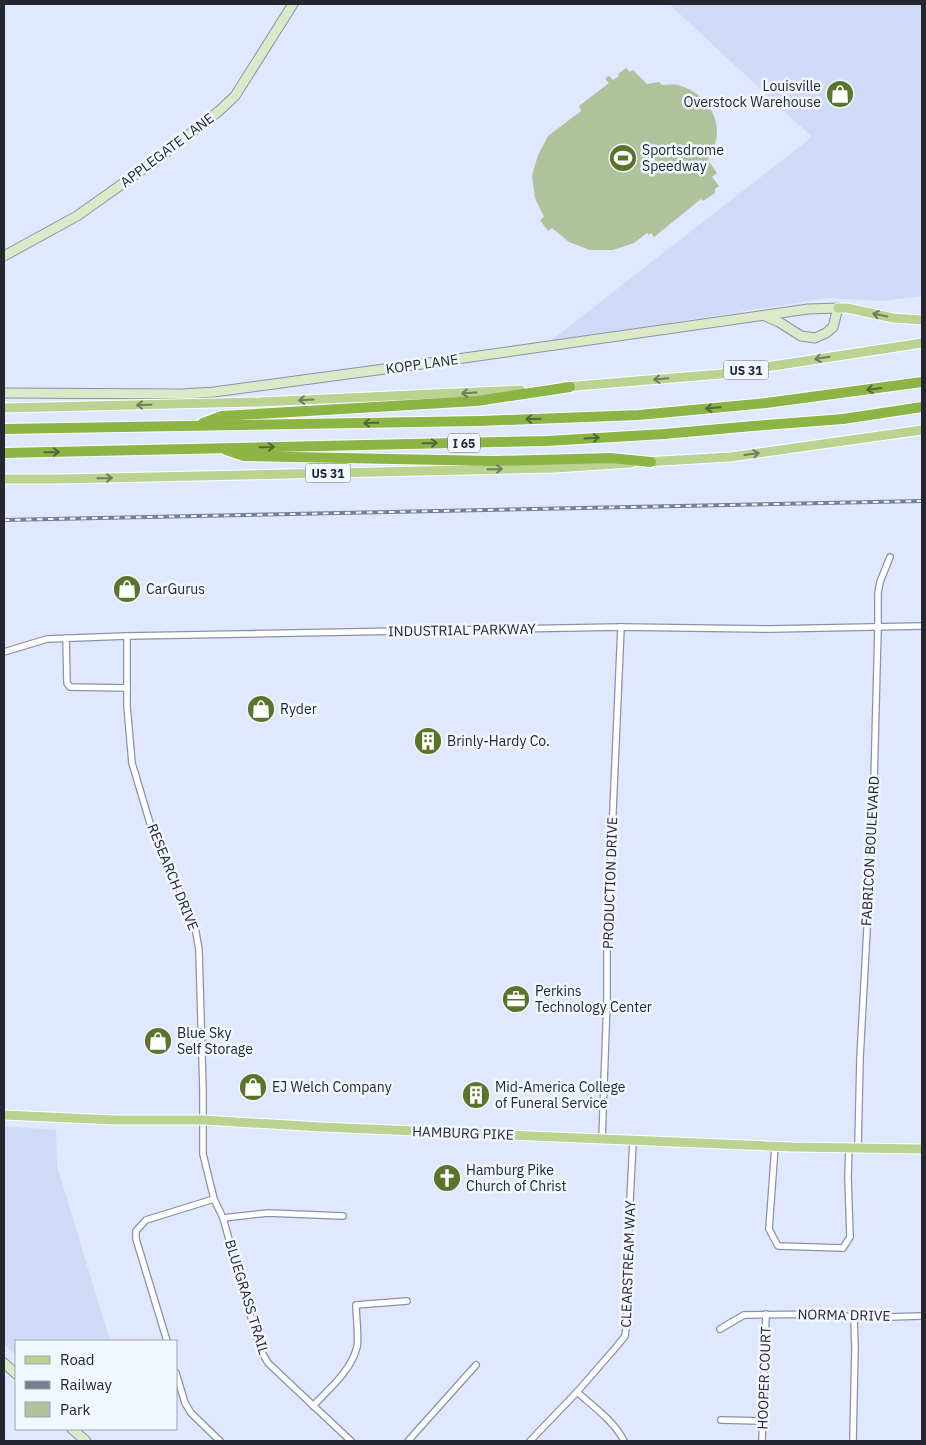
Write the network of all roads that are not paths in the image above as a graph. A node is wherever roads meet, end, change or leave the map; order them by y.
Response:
1 (292, 4) edge
2 (4, 256) edge
3 (838, 308) junction
4 (765, 316) junction
5 (922, 320) edge
6 (922, 343) edge
7 (922, 382) edge
8 (570, 387) junction
9 (4, 393) edge
10 (922, 407) edge
11 (4, 408) edge
12 (195, 426) junction
13 (4, 429) edge
14 (922, 430) edge
15 (220, 448) junction
16 (4, 453) edge
17 (651, 462) junction
18 (4, 479) edge
19 (890, 557) dead end
20 (922, 626) edge
21 (621, 627) junction
22 (878, 628) junction
23 (127, 636) junction
24 (66, 638) junction
25 (4, 652) edge
26 (127, 688) junction
27 (4, 1115) edge
28 (203, 1120) junction
29 (602, 1140) junction
30 (633, 1141) junction
31 (775, 1146) junction
32 (854, 1147) junction
33 (922, 1149) edge
34 (214, 1199) junction
35 (343, 1216) dead end
36 (223, 1218) junction
37 (407, 1302) dead end
38 (766, 1314) junction
39 (922, 1316) edge
40 (854, 1318) junction
41 (720, 1329) dead end
42 (167, 1340) edge
43 (4, 1363) edge
44 (476, 1366) dead end
45 (15, 1373) edge
46 (178, 1379) edge
47 (578, 1392) junction
48 (313, 1406) junction
49 (721, 1420) dead end
50 (762, 1421) junction
51 (73, 1430) edge
52 (86, 1441) edge
53 (220, 1441) edge
54 (351, 1441) edge
55 (408, 1441) edge
56 (530, 1441) edge
57 (624, 1441) edge
58 (762, 1441) edge
59 (853, 1441) edge

1 - 2 street, APPLEGATE LANE
3 - 4 street, KOPP LANE
3 - 4 street
5 -> 3 main road
4 - 9 street, KOPP LANE
6 -> 8 main road, US 31
7 -> 12 highway, I 65
8 -> 11 main road, US 31
8 - 12 highway
15 -> 10 highway, I 65
12 - 13 highway, I 65
17 -> 14 main road, US 31
16 -> 15 highway, I 65
15 - 17 highway
18 -> 17 main road, US 31
19 - 22 street, FABRICON BOULEVARD
20 - 22 street, INDUSTRIAL PARKWAY
21 - 22 street, INDUSTRIAL PARKWAY
21 - 23 street, INDUSTRIAL PARKWAY
21 - 29 street, PRODUCTION DRIVE
22 - 32 street, FABRICON BOULEVARD
23 - 24 street, INDUSTRIAL PARKWAY
23 - 26 street, RESEARCH DRIVE
24 - 25 street, INDUSTRIAL PARKWAY
24 - 26 street
26 - 28 street, RESEARCH DRIVE
27 - 28 main road, HAMBURG PIKE
28 - 29 main road, HAMBURG PIKE
28 - 34 street, BLUEGRASS TRAIL
29 - 30 main road, HAMBURG PIKE
30 - 31 main road, HAMBURG PIKE
30 - 47 street, CLEARSTREAM WAY
31 - 32 main road, HAMBURG PIKE
31 - 32 street, FABRICON BOULEVARD
32 - 33 main road, HAMBURG PIKE
34 - 36 street, BLUEGRASS TRAIL
34 - 42 street
35 - 36 street
36 - 48 street, BLUEGRASS TRAIL
37 - 48 street
38 - 40 street, NORMA DRIVE
38 - 41 street, NORMA DRIVE
38 - 50 street, HOOPER COURT
39 - 40 street, NORMA DRIVE
40 - 59 street
43 - 45 street
44 - 55 street
46 - 53 street
47 - 56 street, CLEARSTREAM WAY
47 - 57 street
48 - 54 street, BLUEGRASS TRAIL
49 - 50 street
50 - 58 street, HOOPER COURT
51 - 52 street

